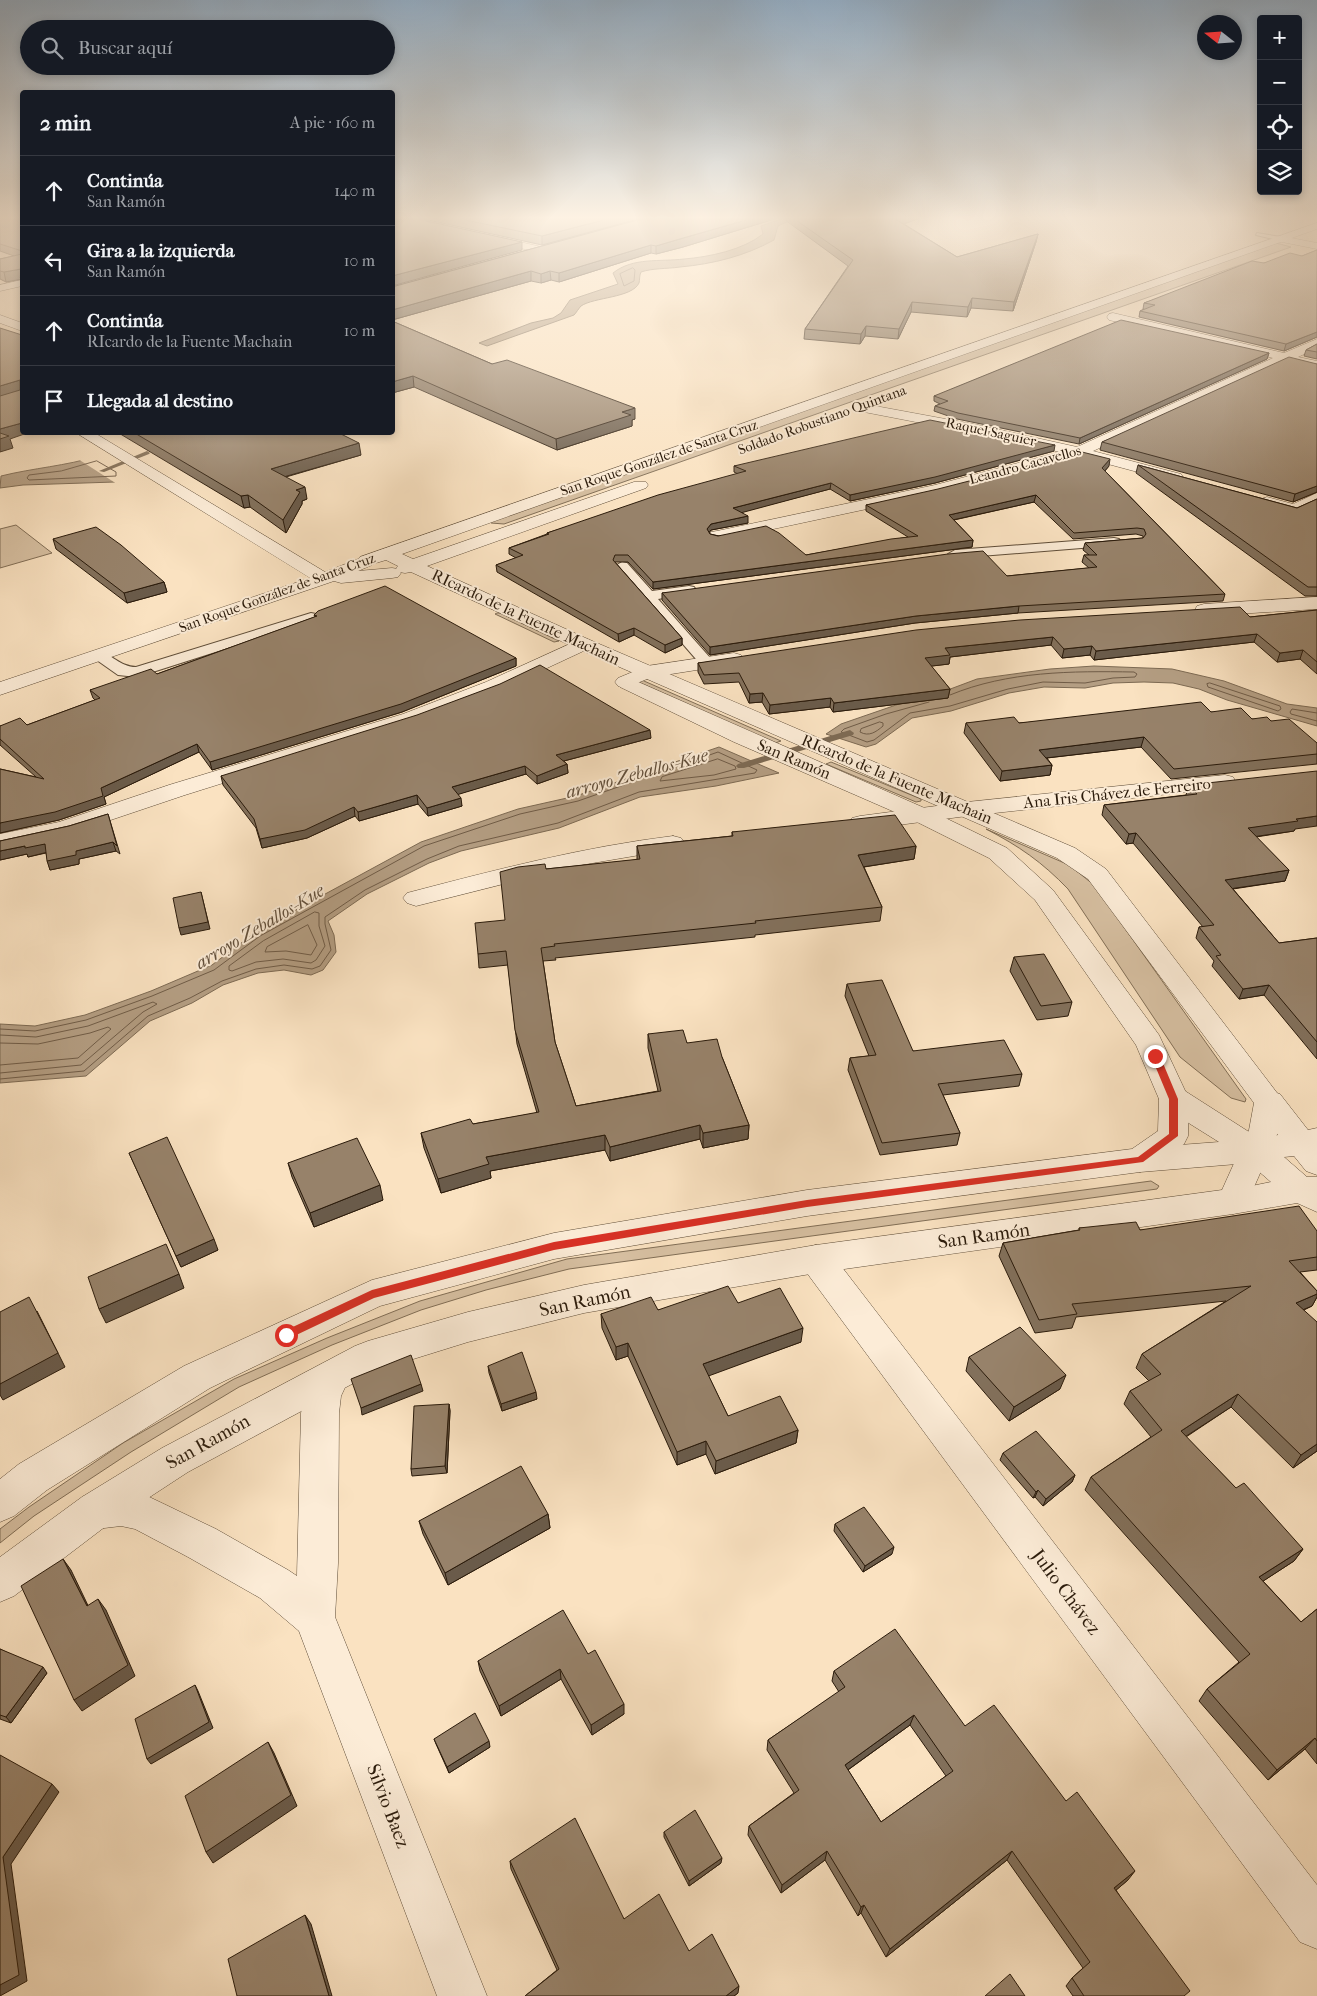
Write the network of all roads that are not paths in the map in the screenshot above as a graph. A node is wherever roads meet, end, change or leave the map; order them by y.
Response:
1 (1084, 309) edge
2 (1134, 309) edge
3 (0, 319) edge
4 (20, 326) edge
5 (1317, 343) edge
6 (1286, 357) junction
7 (1317, 365) edge
8 (887, 397) dead end
9 (854, 409) joint
10 (87, 435) edge
11 (1081, 451) junction
12 (655, 480) dead end
13 (1193, 482) edge
14 (1249, 497) edge
15 (1317, 498) edge
16 (716, 536) edge
17 (488, 539) junction
18 (1127, 541) edge
19 (387, 554) junction
20 (937, 556) edge
21 (366, 561) junction
22 (414, 566) junction
23 (622, 566) edge
24 (392, 573) junction
25 (468, 577) junction
26 (324, 579) junction
27 (705, 588) edge
28 (647, 596) junction
29 (1317, 603) edge
30 (1187, 611) edge
31 (311, 617) edge
32 (584, 644) junction
33 (564, 653) junction
34 (99, 656) junction
35 (752, 656) edge
36 (707, 663) junction
37 (647, 672) junction
38 (625, 682) junction
39 (0, 689) edge
40 (742, 737) joint
41 (1249, 779) edge
42 (846, 781) joint
43 (967, 808) junction
44 (921, 815) junction
45 (836, 826) edge
46 (0, 841) edge
47 (690, 841) edge
48 (416, 898) dead end
49 (1174, 1099) junction
50 (1268, 1102) junction
51 (1312, 1149) edge
52 (1256, 1151) junction
53 (1140, 1160) junction
54 (1312, 1192) edge
55 (1233, 1202) junction
56 (816, 1260) junction
57 (332, 1377) junction
58 (0, 1502) edge
59 (96, 1510) junction
60 (0, 1582) edge
61 (314, 1617) junction
62 (1317, 1925) edge
63 (462, 1996) edge

1 - 19 street, San Roque González de Santa Cruz
2 - 6 street
3 - 4 street
5 - 6 street, Leandro Cacavellos
6 - 7 street
6 - 11 street, Leandro Cacavellos
8 - 9 street, Soldado Robustiano Quintana
9 - 11 street, Raquel Saguier
10 - 26 street
11 - 13 street, Raquel Saguier
11 - 16 street, Leandro Cacavellos
12 - 17 street
14 - 15 street
17 - 22 street
17 - 25 street
18 - 20 lane
19 - 21 street, San Roque González de Santa Cruz
19 - 22 street, RIcardo de la Fuente Machain
21 - 24 street, RIcardo de la Fuente Machain
21 - 26 street, San Roque González de Santa Cruz
22 - 24 street
22 - 25 street, RIcardo de la Fuente Machain
23 - 28 lane
24 - 26 street
24 - 33 street, RIcardo de la Fuente Machain
25 - 32 street, RIcardo de la Fuente Machain
26 - 34 street, San Roque González de Santa Cruz
27 - 28 lane
28 - 36 lane
29 - 30 street
31 - 34 lane
32 - 33 street
32 - 37 street, RIcardo de la Fuente Machain
33 - 38 street, RIcardo de la Fuente Machain
33 - 46 street
34 - 39 street, San Roque González de Santa Cruz
35 - 36 street
36 - 37 street
37 - 38 street
37 - 43 street, RIcardo de la Fuente Machain
38 - 40 street, RIcardo de la Fuente Machain
40 - 42 street, San Ramón
41 - 43 street, Ana Iris Chávez de Ferreiro
42 - 44 street, RIcardo de la Fuente Machain
43 - 44 street, Ana Iris Chávez de Ferreiro
43 - 50 street, RIcardo de la Fuente Machain
44 - 45 street, Ana Iris Chávez de Ferreiro
44 - 49 street, RIcardo de la Fuente Machain
47 - 48 street
49 - 52 street
49 - 53 street
50 - 51 street, RIcardo de la Fuente Machain
50 - 52 street
51 - 52 street
52 - 53 street
52 - 54 street
52 - 55 street
53 - 58 street
54 - 55 street, San Ramón
55 - 56 street, San Ramón
56 - 57 street, San Ramón
56 - 62 street, Julio Chávez
57 - 59 street, San Ramón
57 - 61 street, Silvio Baez
59 - 60 street, San Ramón
59 - 61 street, Silvio Baez
61 - 63 street, Silvio Baez

